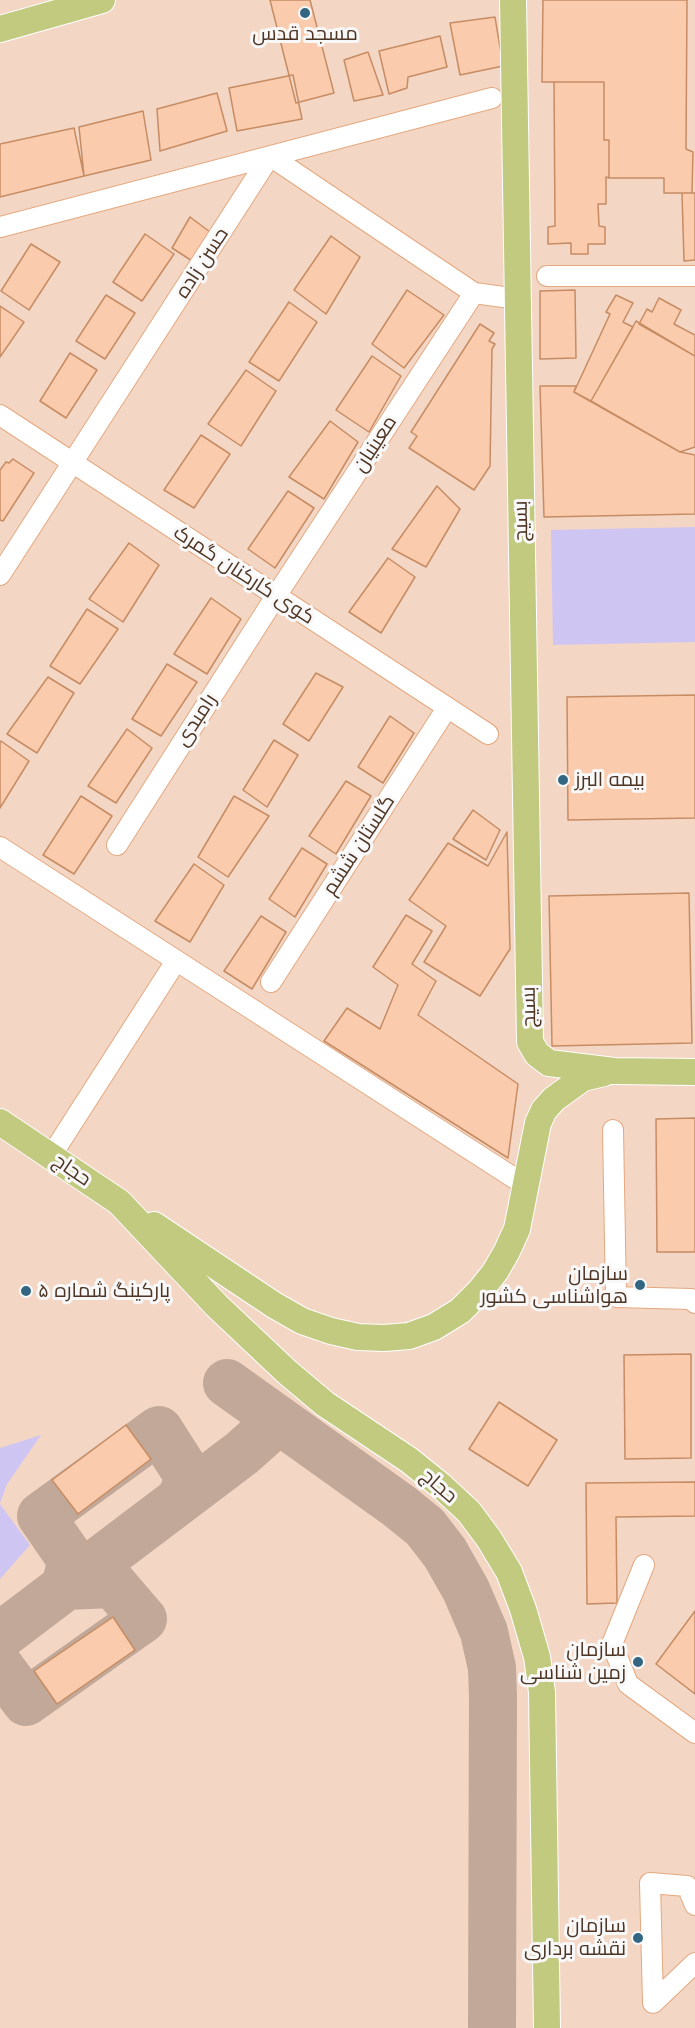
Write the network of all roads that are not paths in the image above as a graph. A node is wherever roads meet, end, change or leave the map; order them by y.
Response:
1 (102, 0) edge
2 (513, 0) edge
3 (0, 29) edge
4 (492, 98) dead end
5 (270, 156) junction
6 (0, 227) edge
7 (547, 276) dead end
8 (695, 276) edge
9 (474, 293) junction
10 (518, 299) junction
11 (0, 415) edge
12 (73, 463) junction
13 (0, 575) edge
14 (276, 596) junction
15 (447, 708) junction
16 (488, 734) dead end
17 (117, 845) dead end
18 (0, 847) edge
19 (176, 961) junction
20 (271, 982) dead end
21 (614, 1071) junction
22 (695, 1072) edge
23 (0, 1122) edge
24 (613, 1130) dead end
25 (51, 1156) junction
26 (525, 1185) junction
27 (119, 1202) junction
28 (695, 1303) edge
29 (644, 1565) dead end
30 (695, 1733) edge
31 (695, 1905) edge
32 (695, 1963) edge
33 (547, 2028) edge

1 - 3 main road
2 - 10 main road, بسیج
4 - 5 street
5 - 6 street
5 - 9 street
5 - 12 street, حسن زاده
7 - 8 street
9 - 10 street
9 - 14 street, معینیان
10 - 21 main road, بسیج
11 - 12 street, کوی کارکنان گمرک
12 - 13 street, حسن زاده
12 - 14 street, کوی کارکنان گمرک
14 - 15 street, کوی کارکنان گمرک
14 - 17 street, رامبدی
15 - 16 street, کوی کارکنان گمرک
15 - 20 street, گلستان ششم
18 - 19 street
19 - 25 street
19 - 26 street
21 - 22 main road
21 - 26 main road
23 - 25 main road, حجاج
24 - 28 street
25 - 27 main road, حجاج
26 - 27 main road
27 - 33 main road, حجاج
29 - 30 street
31 - 32 street

